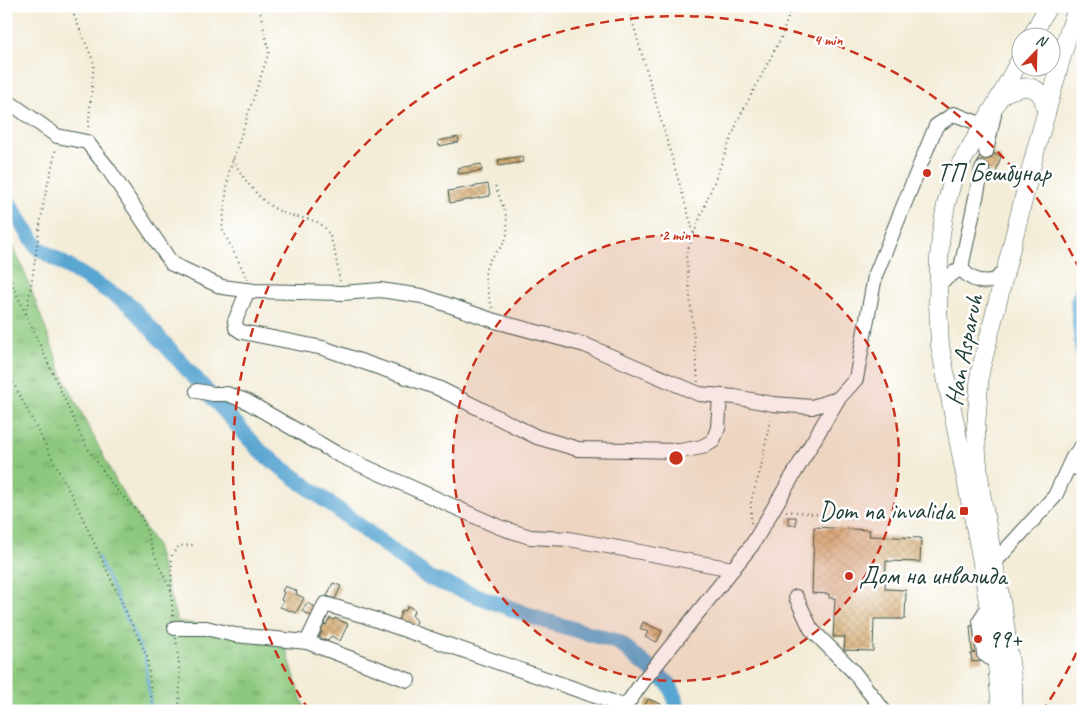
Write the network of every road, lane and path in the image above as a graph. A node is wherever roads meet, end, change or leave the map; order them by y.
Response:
1 (70, 6) edge
2 (261, 6) edge
3 (628, 6) edge
4 (792, 6) edge
5 (1048, 6) edge
6 (1078, 6) edge
7 (1036, 28) edge
8 (1012, 74) edge
9 (998, 99) junction
10 (6, 100) edge
11 (1046, 114) junction
12 (983, 125) junction
13 (57, 136) junction
14 (87, 142) junction
15 (986, 152) dead end
16 (233, 158) junction
17 (982, 169) dead end
18 (495, 185) dead end
19 (694, 234) junction
20 (939, 260) junction
21 (6, 267) edge
22 (1007, 267) junction
23 (961, 268) junction
24 (939, 282) junction
25 (251, 290) junction
26 (342, 293) junction
27 (26, 314) junction
28 (495, 321) junction
29 (938, 330) junction
30 (6, 369) edge
31 (197, 391) dead end
32 (699, 394) junction
33 (720, 396) junction
34 (838, 399) junction
35 (773, 404) junction
36 (1083, 445) edge
37 (1076, 468) edge
38 (774, 508) junction
39 (860, 520) dead end
40 (751, 524) dead end
41 (194, 545) dead end
42 (994, 563) junction
43 (733, 569) junction
44 (171, 590) junction
45 (796, 597) dead end
46 (175, 628) junction
47 (307, 642) junction
48 (408, 680) dead end
49 (623, 708) edge
50 (153, 711) edge
51 (179, 711) edge
52 (884, 711) edge
53 (1001, 711) edge
54 (1014, 711) edge

1 - 14 path
2 - 16 path
3 - 19 path
4 - 19 path
5 - 7 main road
6 - 11 main road, Han Asparuh
8 - 9 main road, Han Asparuh
9 - 11 main road
9 - 12 main road, Han Asparuh
9 - 15 street
10 - 13 street
11 - 22 main road, Han Asparuh
12 - 20 main road, Han Asparuh
12 - 34 street
13 - 14 street
13 - 27 path
14 - 25 street
16 - 25 path
16 - 26 path
17 - 23 street
18 - 28 path
19 - 32 path
20 - 24 main road, Han Asparuh
20 - 29 street
21 - 27 path
22 - 23 street
22 - 42 main road, Han Asparuh
23 - 24 street
24 - 29 main road, Han Asparuh
25 - 26 street
25 - 33 street
26 - 28 street
27 - 44 path
28 - 32 street
29 - 53 main road, Han Asparuh
30 - 50 path
31 - 43 street
32 - 33 street
33 - 35 street
34 - 35 street
34 - 38 street
35 - 40 path
36 - 37 street
37 - 42 street
38 - 39 path
38 - 43 street
41 - 44 path
42 - 54 main road, Han Asparuh
43 - 49 street
44 - 46 path
45 - 52 street
46 - 47 street
46 - 51 path
47 - 48 street
47 - 49 street

